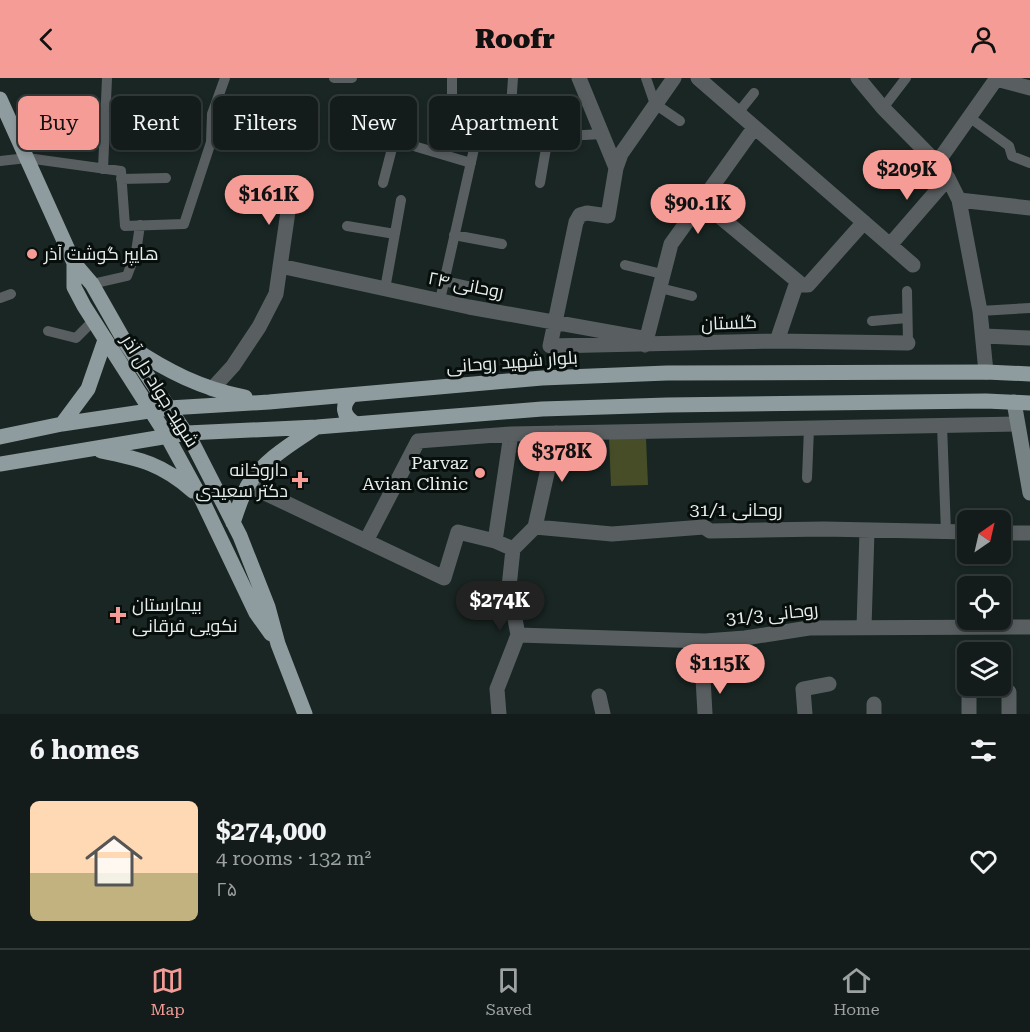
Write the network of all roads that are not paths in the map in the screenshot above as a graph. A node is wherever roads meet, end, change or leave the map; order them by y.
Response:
1 (107, 78) edge
2 (225, 78) edge
3 (334, 78) edge
4 (352, 78) edge
5 (452, 78) edge
6 (513, 78) edge
7 (579, 78) edge
8 (646, 78) edge
9 (674, 78) edge
10 (699, 78) edge
11 (858, 78) edge
12 (906, 78) edge
13 (996, 79) edge
14 (1030, 88) edge
15 (754, 93) dead end
16 (452, 96) edge
17 (512, 96) edge
18 (0, 99) edge
19 (655, 104) junction
20 (106, 107) junction
21 (111, 107) edge
22 (883, 108) junction
23 (738, 113) junction
24 (212, 114) joint
25 (969, 117) junction
26 (680, 121) dead end
27 (754, 128) junction
28 (602, 134) junction
29 (580, 135) edge
30 (474, 150) edge
31 (546, 150) edge
32 (27, 158) junction
33 (0, 161) edge
34 (938, 162) junction
35 (471, 163) junction
36 (1030, 163) edge
37 (616, 168) junction
38 (103, 169) junction
39 (166, 178) dead end
40 (948, 178) junction
41 (121, 179) junction
42 (383, 183) dead end
43 (540, 183) dead end
44 (291, 191) dead end
45 (401, 200) dead end
46 (959, 200) junction
47 (701, 201) junction
48 (1030, 208) edge
49 (864, 222) junction
50 (140, 225) junction
51 (347, 226) dead end
52 (395, 234) junction
53 (454, 235) junction
54 (502, 244) dead end
55 (890, 245) junction
56 (75, 263) junction
57 (626, 265) dead end
58 (913, 265) dead end
59 (280, 266) junction
60 (444, 281) junction
61 (661, 281) junction
62 (797, 282) junction
63 (92, 284) junction
64 (384, 288) junction
65 (476, 288) dead end
66 (907, 291) dead end
67 (11, 294) dead end
68 (692, 296) dead end
69 (0, 298) edge
70 (440, 300) junction
71 (1030, 308) edge
72 (980, 311) junction
73 (908, 318) junction
74 (93, 321) junction
75 (872, 321) dead end
76 (554, 322) junction
77 (48, 331) dead end
78 (984, 336) junction
79 (1030, 338) edge
80 (105, 340) junction
81 (777, 341) junction
82 (125, 342) junction
83 (646, 342) junction
84 (908, 343) joint
85 (986, 372) junction
86 (1030, 374) edge
87 (212, 389) junction
88 (352, 394) junction
89 (269, 402) junction
90 (1014, 402) junction
91 (1030, 403) edge
92 (169, 408) junction
93 (149, 410) junction
94 (62, 424) junction
95 (356, 424) junction
96 (1017, 424) junction
97 (942, 425) junction
98 (317, 427) junction
99 (809, 428) junction
100 (187, 433) junction
101 (556, 433) junction
102 (511, 434) junction
103 (167, 436) junction
104 (0, 437) edge
105 (90, 449) junction
106 (0, 464) edge
107 (807, 478) dead end
108 (248, 485) junction
109 (1030, 493) edge
110 (202, 500) junction
111 (233, 523) junction
112 (535, 527) junction
113 (867, 531) junction
114 (946, 532) junction
115 (957, 532) edge
116 (1011, 533) edge
117 (1030, 533) edge
118 (366, 540) junction
119 (495, 541) junction
120 (513, 549) junction
121 (864, 627) junction
122 (1030, 627) edge
123 (518, 635) junction
124 (278, 644) junction
125 (703, 678) dead end
126 (829, 684) dead end
127 (599, 696) dead end
128 (969, 696) edge
129 (1009, 696) edge
130 (305, 714) edge
131 (499, 714) edge
132 (603, 714) edge
133 (705, 714) edge
134 (805, 714) edge
135 (969, 714) edge
136 (1009, 714) edge

1 - 20 lane
2 - 24 lane
3 - 4 lane
5 - 16 lane
6 - 17 lane
7 - 28 street
8 - 19 lane
9 - 19 street
10 - 23 street
11 - 22 street
12 - 22 lane
13 - 14 street
13 - 25 street
15 - 23 lane
18 - 32 main road
19 - 26 lane
19 - 37 street
20 - 21 lane
20 - 38 lane
22 - 34 street
23 - 27 street
24 - 50 lane
25 - 34 street
25 - 36 lane
27 - 47 street
27 - 49 street
28 - 29 lane
28 - 37 street
30 - 35 lane
31 - 43 lane
32 - 33 lane
32 - 38 lane
32 - 56 main road
34 - 40 street
35 - 42 lane
35 - 53 lane
37 - 76 street
38 - 41 lane
39 - 41 lane
40 - 46 street
40 - 55 street
41 - 50 lane
44 - 59 street
45 - 52 lane
46 - 48 street
46 - 72 street
47 - 61 street
47 - 62 street
49 - 55 street
49 - 62 street
50 - 63 lane
51 - 52 lane
52 - 64 lane
53 - 54 lane
53 - 60 lane
55 - 58 street
56 - 63 main road, شهید جواد دل آذر
56 - 74 main road, شهید جواد دل آذر
57 - 61 lane
59 - 64 street, روحانی ۲۴
59 - 87 street
60 - 65 lane
60 - 70 lane
61 - 68 lane
61 - 83 street
62 - 81 street
63 - 82 main road, شهید جواد دل آذر
64 - 70 street, روحانی ۲۴
66 - 73 lane
67 - 69 lane
70 - 76 street, روحانی ۲۴
71 - 72 lane
72 - 78 street
73 - 75 lane
73 - 84 lane
74 - 77 lane
74 - 80 main road, شهید جواد دل آذر
76 - 83 street, روحانی ۲۴
76 - 83 street, گلستان
78 - 79 street
78 - 85 street
80 - 93 main road, شهید جواد دل آذر
80 - 94 main road
81 - 83 street, گلستان
81 - 84 street, گلستان
82 - 87 main road
82 - 92 main road, شهید جواد دل آذر
85 - 86 main road, بلوار شهید روحانی
85 - 88 main road, بلوار شهید روحانی
87 - 89 main road
88 - 89 main road, بلوار شهید روحانی
88 - 95 main road
89 - 92 main road, بلوار شهید روحانی
90 - 91 main road
90 - 95 main road
90 - 96 main road
92 - 93 main road, بلوار شهید روحانی
92 - 100 main road, شهید جواد دل آذر
93 - 94 main road, بلوار شهید روحانی
93 - 103 main road, شهید جواد دل آذر
94 - 104 main road, بلوار شهید روحانی
95 - 98 main road
96 - 97 street
96 - 109 main road
97 - 99 street
97 - 114 lane
98 - 100 main road
98 - 108 main road
99 - 101 street
99 - 107 lane
100 - 103 main road
100 - 111 main road, شهید جواد دل آذر
101 - 102 street
101 - 112 street
102 - 118 street
102 - 119 street
103 - 105 main road
103 - 110 main road, شهید جواد دل آذر
105 - 106 main road
105 - 110 main road
108 - 111 main road
108 - 118 street
110 - 124 main road, شهید جواد دل آذر
111 - 124 main road, شهید جواد دل آذر
112 - 113 street, روحانی 31/1
112 - 120 street
113 - 114 street, روحانی 31/1
113 - 121 street
114 - 115 street, روحانی 31/1
116 - 117 street
118 - 119 street
119 - 120 street
120 - 123 street
121 - 122 street, روحانی 31/3
121 - 123 street, روحانی 31/3
123 - 131 street
124 - 130 main road, شهید جواد دل آذر
125 - 133 street
126 - 134 street
127 - 132 street
128 - 135 street
129 - 136 street

